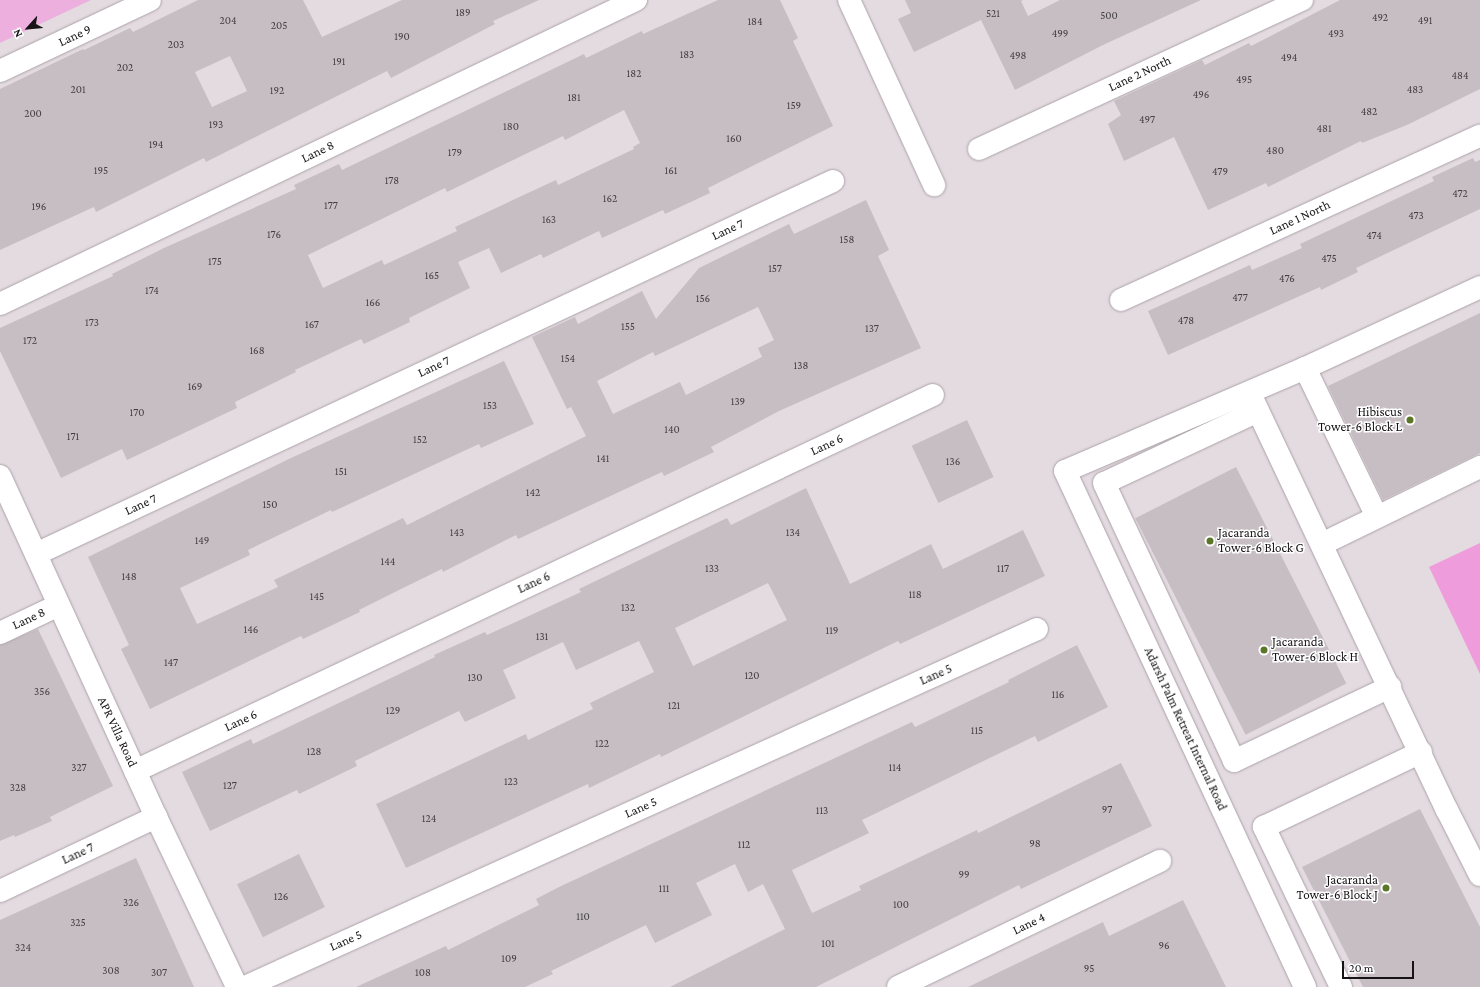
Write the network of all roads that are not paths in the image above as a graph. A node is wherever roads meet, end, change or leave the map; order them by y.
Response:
1 (150, 0) edge
2 (636, 0) edge
3 (849, 0) edge
4 (1302, 0) edge
5 (0, 71) edge
6 (1480, 136) edge
7 (979, 148) dead end
8 (833, 181) dead end
9 (934, 185) dead end
10 (1480, 287) edge
11 (1121, 300) dead end
12 (0, 304) edge
13 (1305, 368) junction
14 (933, 395) dead end
15 (1254, 401) junction
16 (1480, 468) edge
17 (0, 476) edge
18 (1377, 517) junction
19 (1322, 544) junction
20 (36, 554) junction
21 (58, 605) junction
22 (1037, 629) dead end
23 (0, 633) edge
24 (1390, 687) junction
25 (1421, 752) junction
26 (135, 771) junction
27 (156, 817) junction
28 (1472, 840) edge
29 (1160, 862) dead end
30 (1480, 875) edge
31 (0, 891) edge
32 (237, 987) edge
33 (245, 987) edge
34 (898, 987) edge
35 (1305, 987) edge
36 (1341, 987) edge

1 - 5 street, Lane 9
2 - 12 street, Lane 8
3 - 9 street
4 - 7 street, Lane 2 North
6 - 11 street, Lane 1 North
8 - 20 street, Lane 7
10 - 13 street
13 - 15 street
13 - 18 street
14 - 26 street, Lane 6
15 - 19 street
15 - 24 street
15 - 35 street, Adarsh Palm Retreat Internal Road
16 - 18 street
17 - 20 street, APR Villa Road
18 - 19 street
19 - 24 street
20 - 21 street, APR Villa Road
21 - 23 street, Lane 8
21 - 26 street, APR Villa Road
22 - 33 street, Lane 5
24 - 25 street
25 - 28 street
25 - 36 street
26 - 27 street, APR Villa Road
27 - 31 street, Lane 7
27 - 32 street, APR Villa Road
28 - 30 street
29 - 34 street, Lane 4

